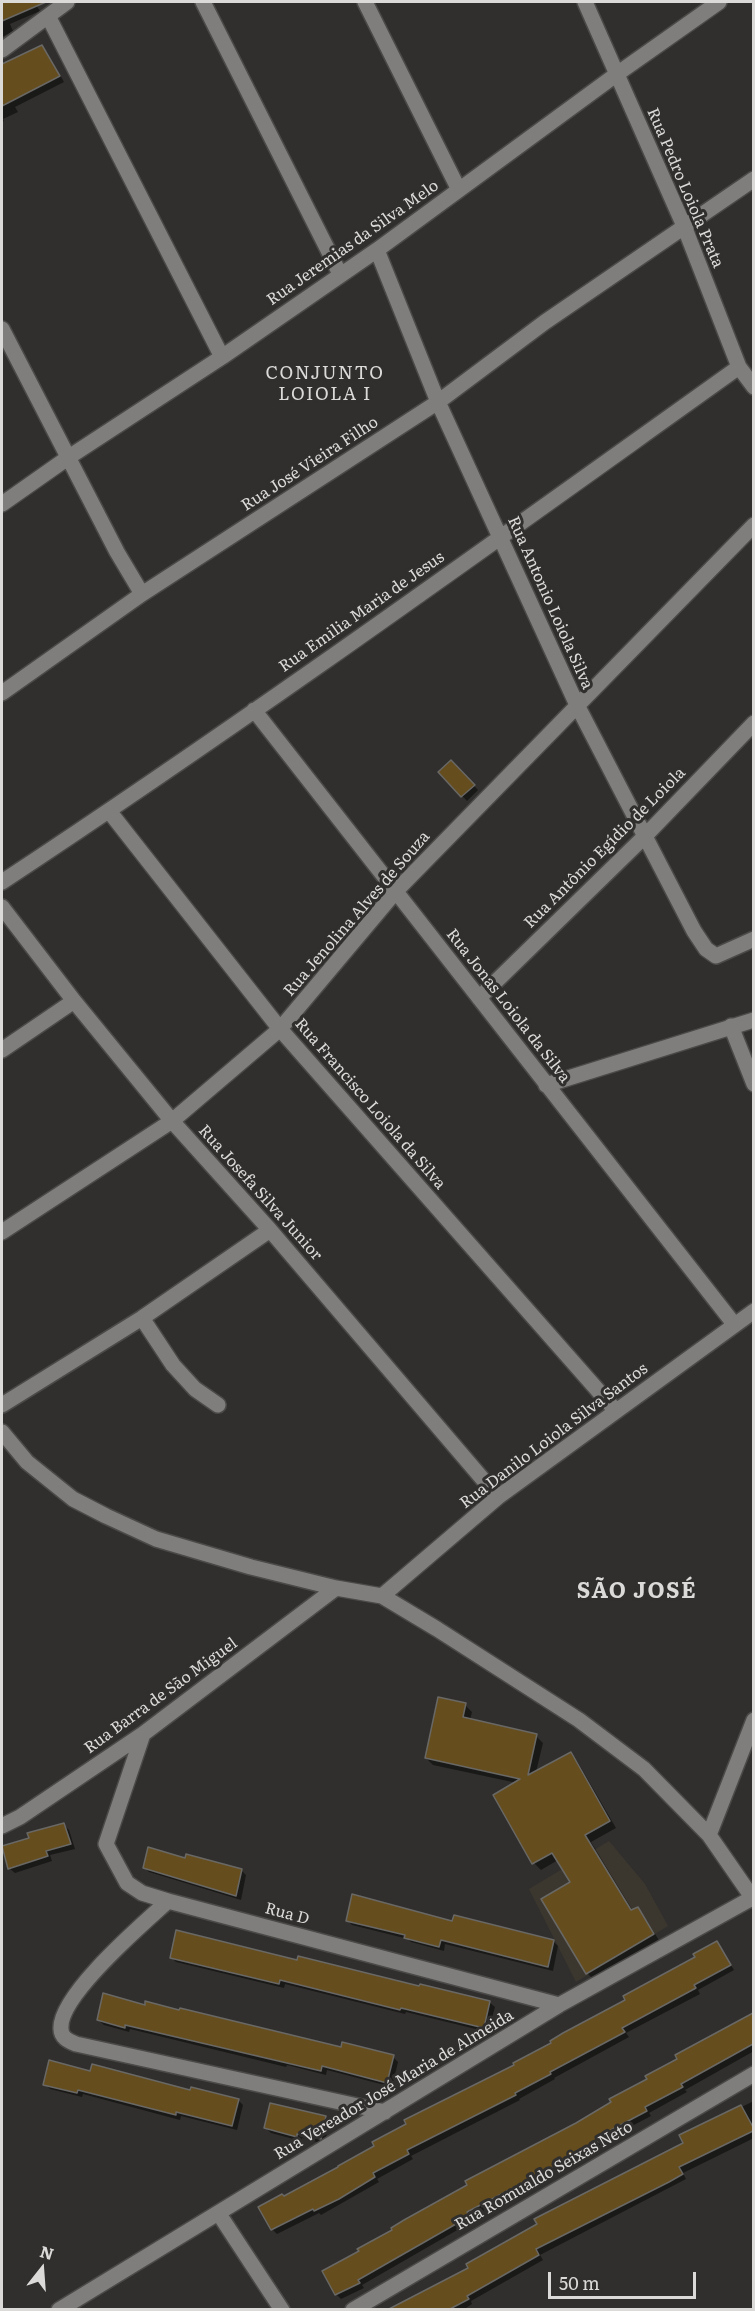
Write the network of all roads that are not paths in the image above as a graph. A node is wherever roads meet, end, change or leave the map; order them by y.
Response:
1 (67, 2) edge
2 (204, 2) edge
3 (365, 2) edge
4 (585, 2) edge
5 (719, 2) edge
6 (48, 16) junction
7 (2, 50) edge
8 (617, 74) junction
9 (753, 179) edge
10 (459, 190) junction
11 (684, 226) junction
12 (377, 250) junction
13 (340, 274) junction
14 (2, 329) edge
15 (222, 357) junction
16 (739, 367) junction
17 (753, 387) edge
18 (438, 402) junction
19 (69, 457) junction
20 (2, 504) edge
21 (753, 525) edge
22 (501, 537) junction
23 (142, 594) junction
24 (2, 693) edge
25 (577, 705) junction
26 (254, 710) junction
27 (753, 723) edge
28 (109, 811) junction
29 (644, 837) junction
30 (2, 882) edge
31 (396, 891) junction
32 (2, 907) edge
33 (753, 939) edge
34 (479, 998) junction
35 (74, 1001) junction
36 (753, 1020) edge
37 (731, 1026) junction
38 (280, 1029) junction
39 (2, 1050) edge
40 (546, 1084) junction
41 (753, 1084) edge
42 (172, 1122) junction
43 (270, 1230) junction
44 (2, 1232) edge
45 (753, 1311) edge
46 (142, 1318) junction
47 (734, 1324) junction
48 (2, 1405) edge
49 (218, 1405) dead end
50 (616, 1411) junction
51 (2, 1432) edge
52 (498, 1497) junction
53 (336, 1588) junction
54 (382, 1596) junction
55 (753, 1720) edge
56 (143, 1734) junction
57 (2, 1826) edge
58 (709, 1835) junction
59 (753, 1899) edge
60 (168, 1901) junction
61 (560, 2005) junction
62 (753, 2074) edge
63 (385, 2112) junction
64 (219, 2214) junction
65 (59, 2310) edge
66 (282, 2310) edge
67 (353, 2310) edge

1 - 6 street
2 - 13 street
3 - 10 street
4 - 8 street, Rua Pedro Loiola Prata
5 - 8 street, Rua Jeremias da Silva Melo
6 - 7 street
6 - 15 street
8 - 10 street, Rua Jeremias da Silva Melo
8 - 11 street, Rua Pedro Loiola Prata
9 - 11 street, Rua José Vieira Filho
10 - 12 street, Rua Jeremias da Silva Melo
11 - 16 street, Rua Pedro Loiola Prata
11 - 18 street, Rua José Vieira Filho
12 - 13 street, Rua Jeremias da Silva Melo
12 - 18 street, Rua Antonio Loiola Silva
13 - 15 street, Rua Jeremias da Silva Melo
14 - 19 street
15 - 19 street, Rua Jeremias da Silva Melo
16 - 17 street, Rua Pedro Loiola Prata
16 - 22 street, Rua Emilia Maria de Jesus
18 - 22 street, Rua Antonio Loiola Silva
18 - 23 street, Rua José Vieira Filho
19 - 20 street, Rua Jeremias da Silva Melo
19 - 23 street
21 - 25 street, Rua Jenolina Alves de Souza
22 - 25 street, Rua Antonio Loiola Silva
22 - 26 street, Rua Emilia Maria de Jesus
23 - 24 street, Rua José Vieira Filho
25 - 29 street, Rua Antonio Loiola Silva
25 - 31 street, Rua Jenolina Alves de Souza
26 - 28 street, Rua Emilia Maria de Jesus
26 - 31 street, Rua Jonas Loiola da Silva
27 - 29 street, Rua Antônio Egídio de Loiola
28 - 30 street, Rua Emilia Maria de Jesus
28 - 38 street, Rua Francisco Loiola da Silva
29 - 33 street, Rua Antonio Loiola Silva
29 - 34 street, Rua Antônio Egídio de Loiola
31 - 34 street, Rua Jonas Loiola da Silva
31 - 38 street, Rua Jenolina Alves de Souza
32 - 35 street, Rua Josefa Silva Junior
34 - 40 street, Rua Jonas Loiola da Silva
35 - 39 street
35 - 42 street, Rua Josefa Silva Junior
36 - 37 street
37 - 40 street
37 - 41 street
38 - 42 street, Rua Jenolina Alves de Souza
38 - 50 street, Rua Francisco Loiola da Silva
40 - 47 street, Rua Jonas Loiola da Silva
42 - 43 street, Rua Josefa Silva Junior
42 - 44 street, Rua Jenolina Alves de Souza
43 - 46 street
43 - 52 street, Rua Josefa Silva Junior
45 - 47 street, Rua Danilo Loiola Silva Santos
46 - 48 street
46 - 49 street
47 - 50 street, Rua Danilo Loiola Silva Santos
50 - 52 street, Rua Danilo Loiola Silva Santos
51 - 53 street
52 - 54 street, Rua Danilo Loiola Silva Santos
53 - 54 street
53 - 56 street, Rua Barra de São Miguel
54 - 58 street
55 - 58 street
56 - 57 street, Rua Barra de São Miguel
56 - 60 street, Rua D
58 - 59 street
59 - 61 street, Rua Vereador José Maria de Almeida
60 - 61 street, Rua D
60 - 63 street
61 - 63 street, Rua Vereador José Maria de Almeida
62 - 67 street, Rua Romualdo Seixas Neto
63 - 64 street, Rua Vereador José Maria de Almeida
64 - 65 street, Rua Vereador José Maria de Almeida
64 - 66 street

